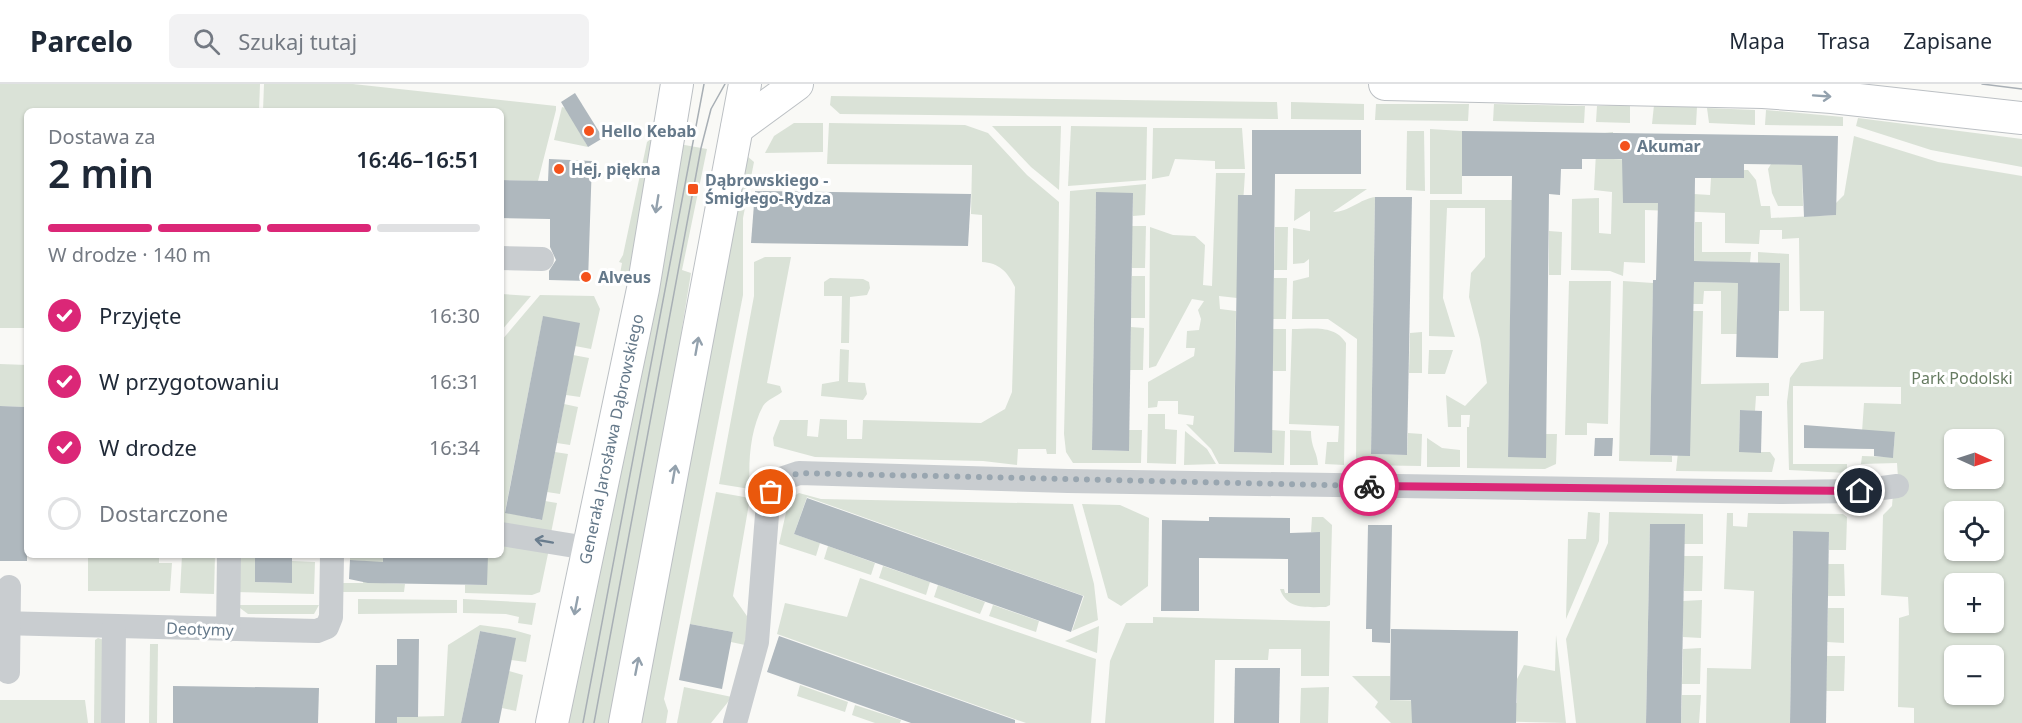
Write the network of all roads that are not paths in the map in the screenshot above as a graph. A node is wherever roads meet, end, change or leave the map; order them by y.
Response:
1 (677, 84) edge
2 (746, 84) edge
3 (797, 84) edge
4 (1385, 84) edge
5 (2022, 118) edge
6 (737, 128) junction
7 (504, 258) edge
8 (542, 259) dead end
9 (1897, 486) dead end
10 (504, 534) edge
11 (587, 548) junction
12 (229, 558) edge
13 (332, 558) edge
14 (9, 587) dead end
15 (5, 623) edge
16 (114, 626) junction
17 (228, 630) junction
18 (8, 672) dead end
19 (113, 723) edge
20 (552, 723) edge
21 (625, 723) edge
22 (735, 723) edge

1 -> 11 main road, Generała Jarosława Dąbrowskiego
2 - 6 main road
3 - 6 main road
4 -> 5 main road
21 -> 6 main road
7 - 8 street
9 - 22 street
11 -> 10 street
11 -> 20 main road, Generała Jarosława Dąbrowskiego
12 - 17 street
13 - 17 street, Deotymy
14 - 15 street
15 - 16 street, Deotymy
15 - 18 street
16 - 17 street, Deotymy
16 - 19 street

